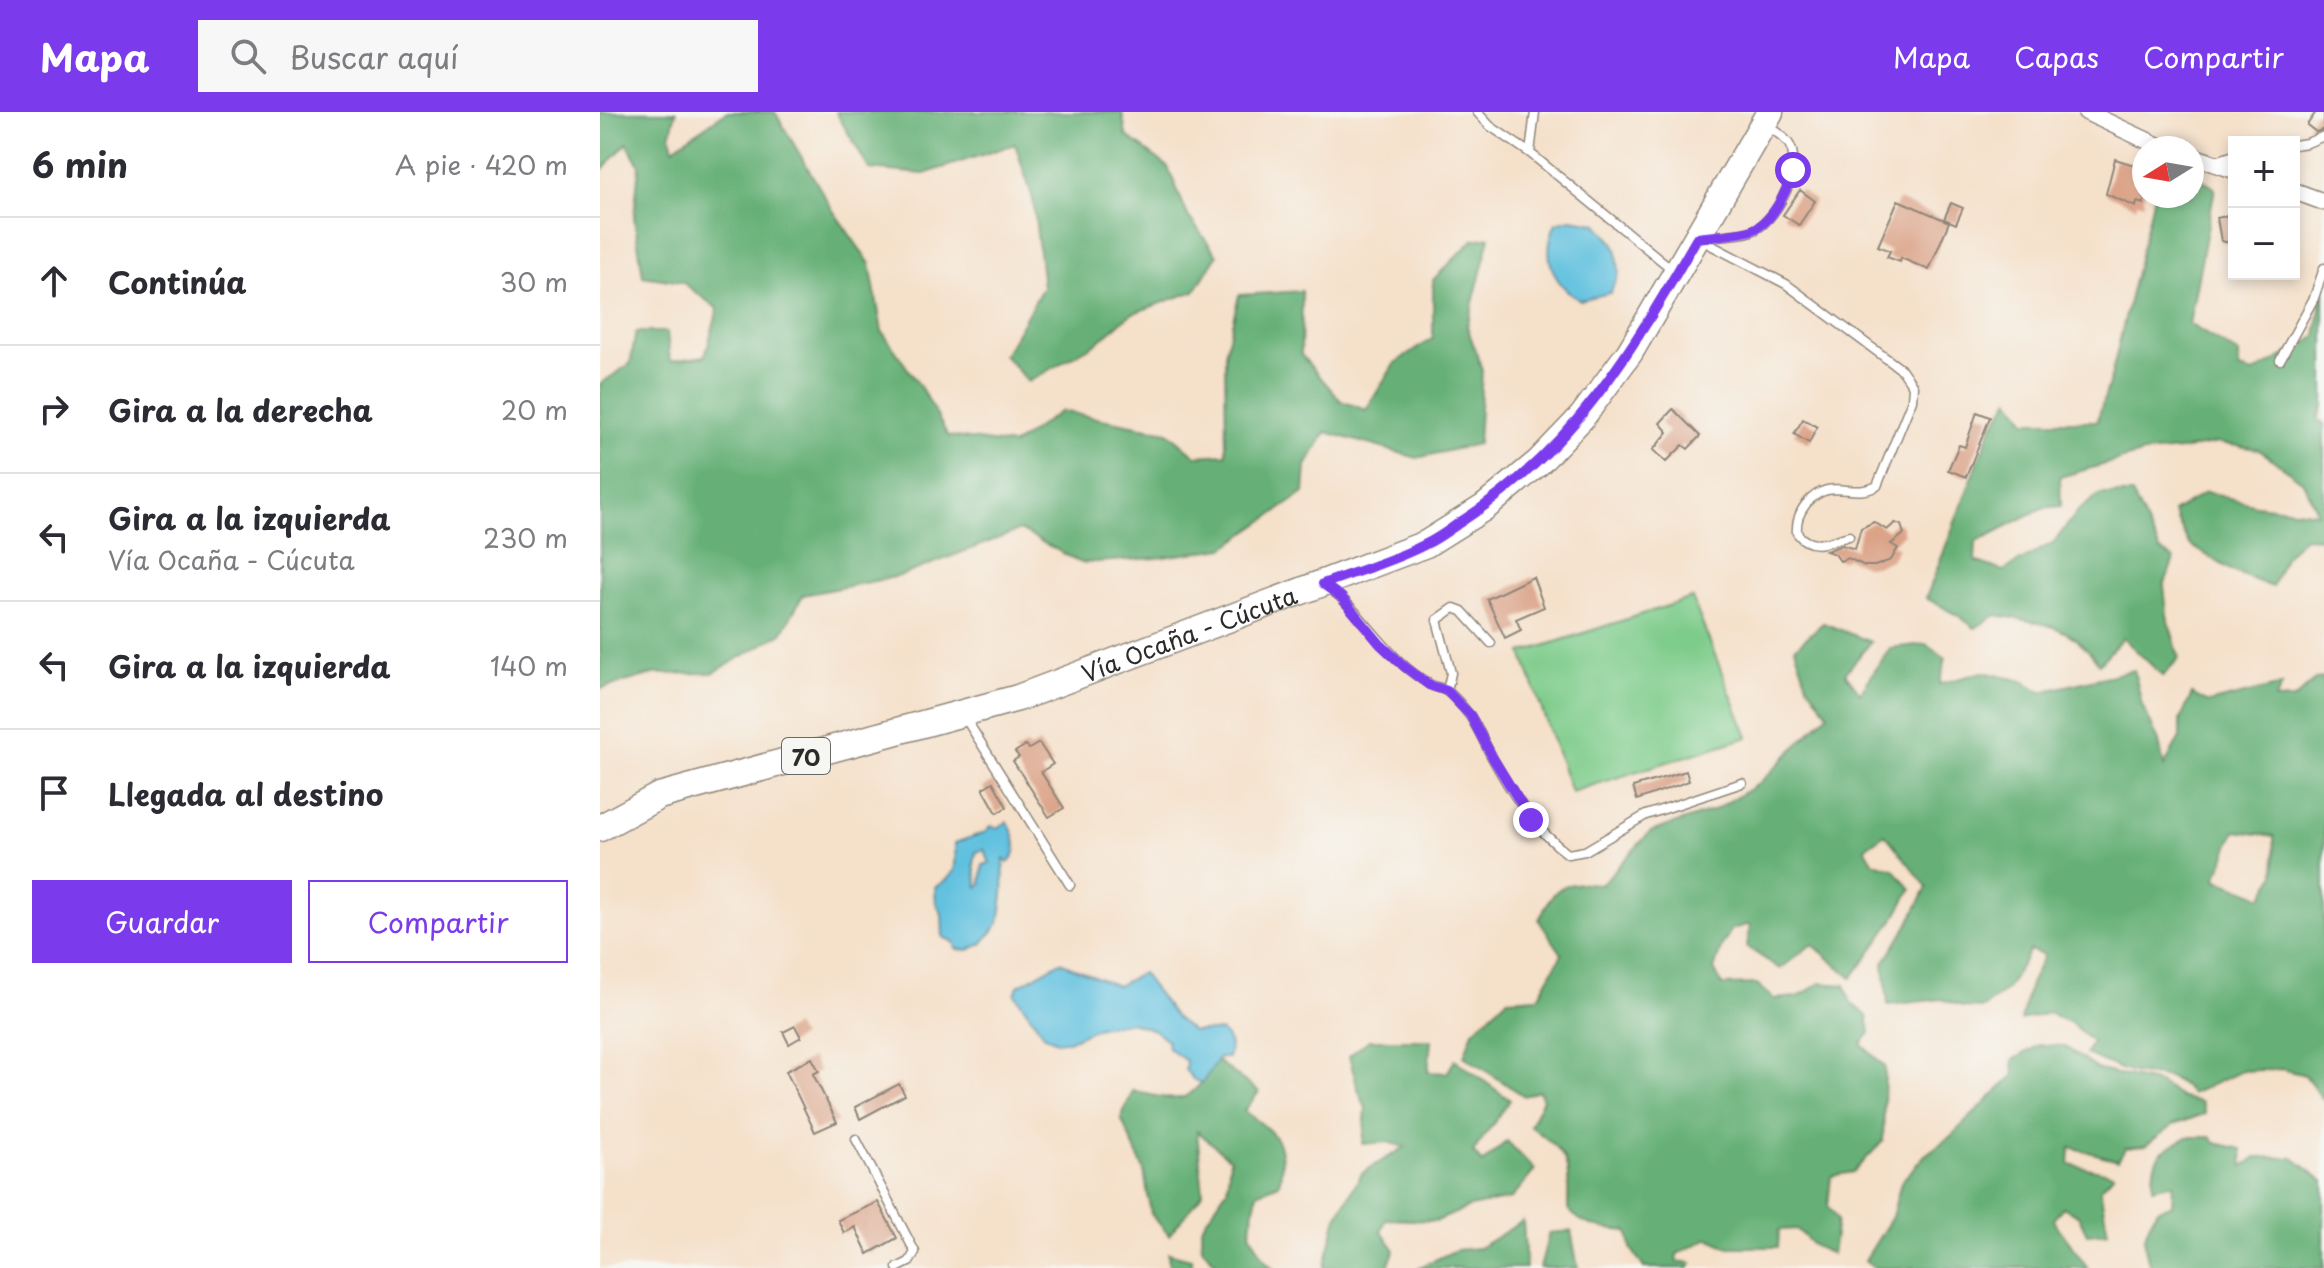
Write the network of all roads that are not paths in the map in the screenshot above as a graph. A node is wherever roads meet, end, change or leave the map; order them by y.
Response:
1 (1477, 112) edge
2 (1535, 112) edge
3 (2086, 112) edge
4 (1767, 117) edge
5 (2137, 136) edge
6 (2324, 136) edge
7 (2300, 144) edge
8 (1530, 153) junction
9 (2228, 157) edge
10 (2204, 160) edge
11 (2212, 162) junction
12 (2228, 168) edge
13 (2300, 193) edge
14 (2324, 202) edge
15 (1697, 238) junction
16 (2324, 268) edge
17 (1677, 273) junction
18 (2280, 360) dead end
19 (1849, 536) dead end
20 (1323, 584) junction
21 (1491, 643) dead end
22 (1447, 691) junction
23 (961, 712) junction
24 (1742, 783) dead end
25 (600, 828) edge
26 (1070, 885) dead end
27 (856, 1139) dead end
28 (897, 1268) edge

1 - 8 lane
2 - 8 lane
3 - 5 street
4 - 15 main road, Vía Ocaña - Cúcuta / 70
4 - 15 lane
6 - 7 lane
8 - 17 lane
9 - 11 lane
10 - 11 street
11 - 12 street
13 - 14 street
15 - 17 main road, Vía Ocaña - Cúcuta / 70
15 - 19 lane
16 - 18 lane
17 - 20 main road, Vía Ocaña - Cúcuta / 70
20 - 22 lane
20 - 23 main road, Vía Ocaña - Cúcuta / 70
21 - 22 lane
22 - 24 lane
23 - 25 main road, Vía Ocaña - Cúcuta / 70
23 - 26 lane
27 - 28 lane

